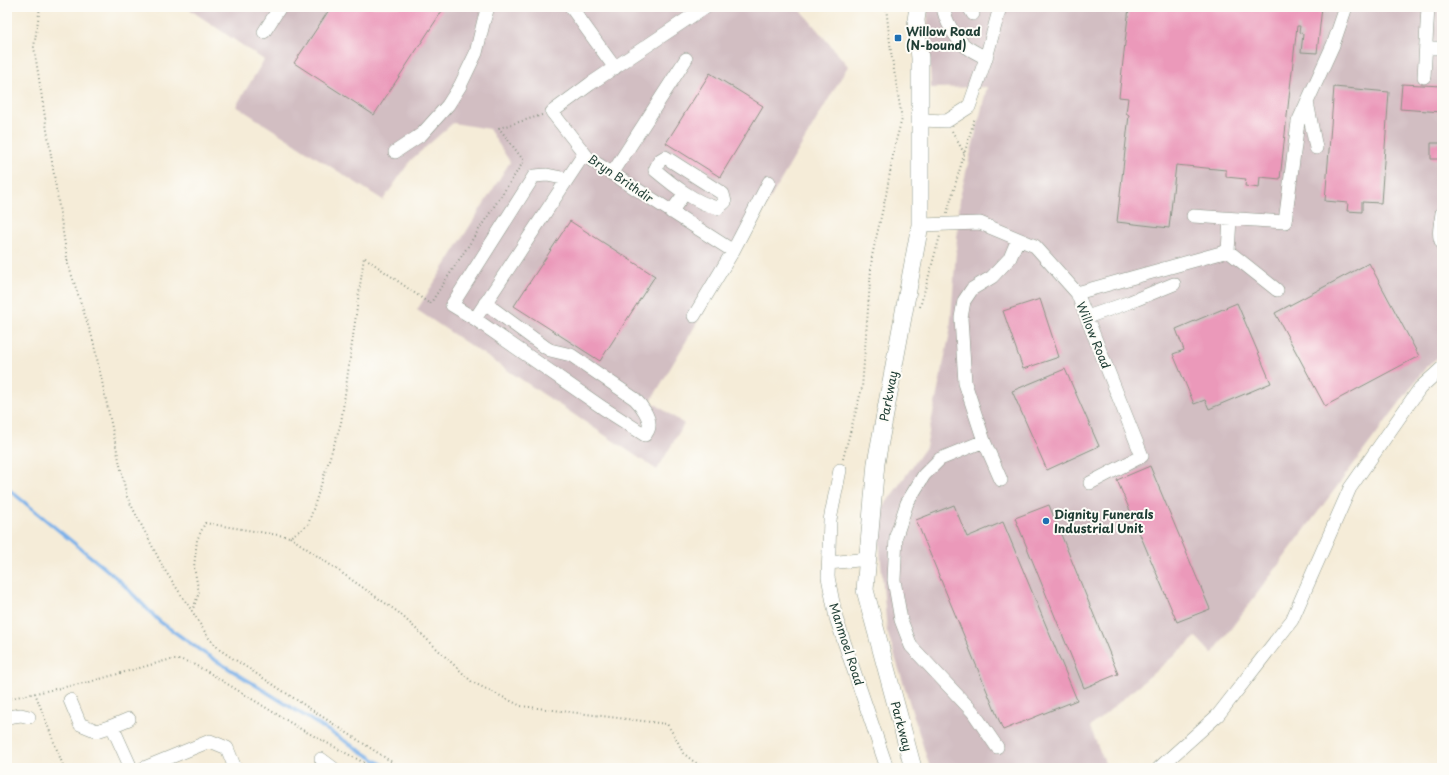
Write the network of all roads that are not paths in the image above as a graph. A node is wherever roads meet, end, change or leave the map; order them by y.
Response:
1 (280, 7) edge
2 (488, 7) edge
3 (571, 7) edge
4 (705, 7) edge
5 (943, 7) edge
6 (1000, 7) edge
7 (1346, 7) edge
8 (1428, 7) edge
9 (915, 11) edge
10 (264, 32) dead end
11 (1426, 48) junction
12 (1442, 48) edge
13 (986, 58) junction
14 (686, 59) dead end
15 (615, 68) junction
16 (1424, 77) dead end
17 (1307, 102) junction
18 (920, 120) junction
19 (1316, 148) dead end
20 (395, 152) dead end
21 (584, 154) junction
22 (612, 174) junction
23 (567, 179) junction
24 (769, 182) dead end
25 (685, 193) junction
26 (671, 212) junction
27 (1442, 213) edge
28 (1193, 216) dead end
29 (1230, 219) junction
30 (920, 225) junction
31 (1018, 239) junction
32 (1442, 244) edge
33 (733, 251) junction
34 (1228, 251) junction
35 (1174, 284) dead end
36 (1277, 290) dead end
37 (1077, 293) junction
38 (485, 303) junction
39 (694, 316) dead end
40 (1087, 317) junction
41 (475, 319) junction
42 (1442, 368) edge
43 (984, 441) junction
44 (840, 470) road end
45 (1001, 480) dead end
46 (1090, 483) dead end
47 (868, 559) junction
48 (829, 563) junction
49 (70, 700) dead end
50 (7, 717) edge
51 (29, 717) dead end
52 (129, 720) dead end
53 (112, 726) junction
54 (997, 748) dead end
55 (321, 759) dead end
56 (131, 768) edge
57 (144, 768) edge
58 (235, 768) edge
59 (333, 768) edge
60 (887, 768) edge
61 (913, 768) edge
62 (1159, 768) edge

1 - 10 street
2 - 20 street
3 - 15 street
4 - 15 street
5 - 13 street
6 - 13 street
7 - 17 street
8 - 11 street
9 - 18 main road, Parkway
11 - 12 street
11 - 16 street
13 - 18 street
14 - 22 street
15 - 21 street, Bryn Brithdir
17 - 19 street
17 - 29 street
18 - 30 main road, Parkway
21 - 22 street, Bryn Brithdir
21 - 23 street
22 - 26 street, Bryn Brithdir
23 - 38 street
23 - 41 street
24 - 33 street
25 - 25 street
25 - 26 street
26 - 33 street, Bryn Brithdir
27 - 32 street
28 - 29 street
29 - 34 street
30 - 31 street, Willow Road
30 - 47 main road, Parkway
31 - 37 street, Willow Road
31 - 43 street
33 - 39 street
34 - 36 street
34 - 37 street
35 - 40 street
37 - 40 street, Willow Road
38 - 41 street
38 - 41 street
40 - 46 street, Willow Road
42 - 62 street
43 - 45 street
43 - 54 street
44 - 48 street, Manmoel Road
47 - 48 street
47 - 61 main road, Parkway
48 - 60 street, Manmoel Road
49 - 53 street
50 - 51 street
52 - 53 street
53 - 56 street
55 - 59 street
57 - 58 street

